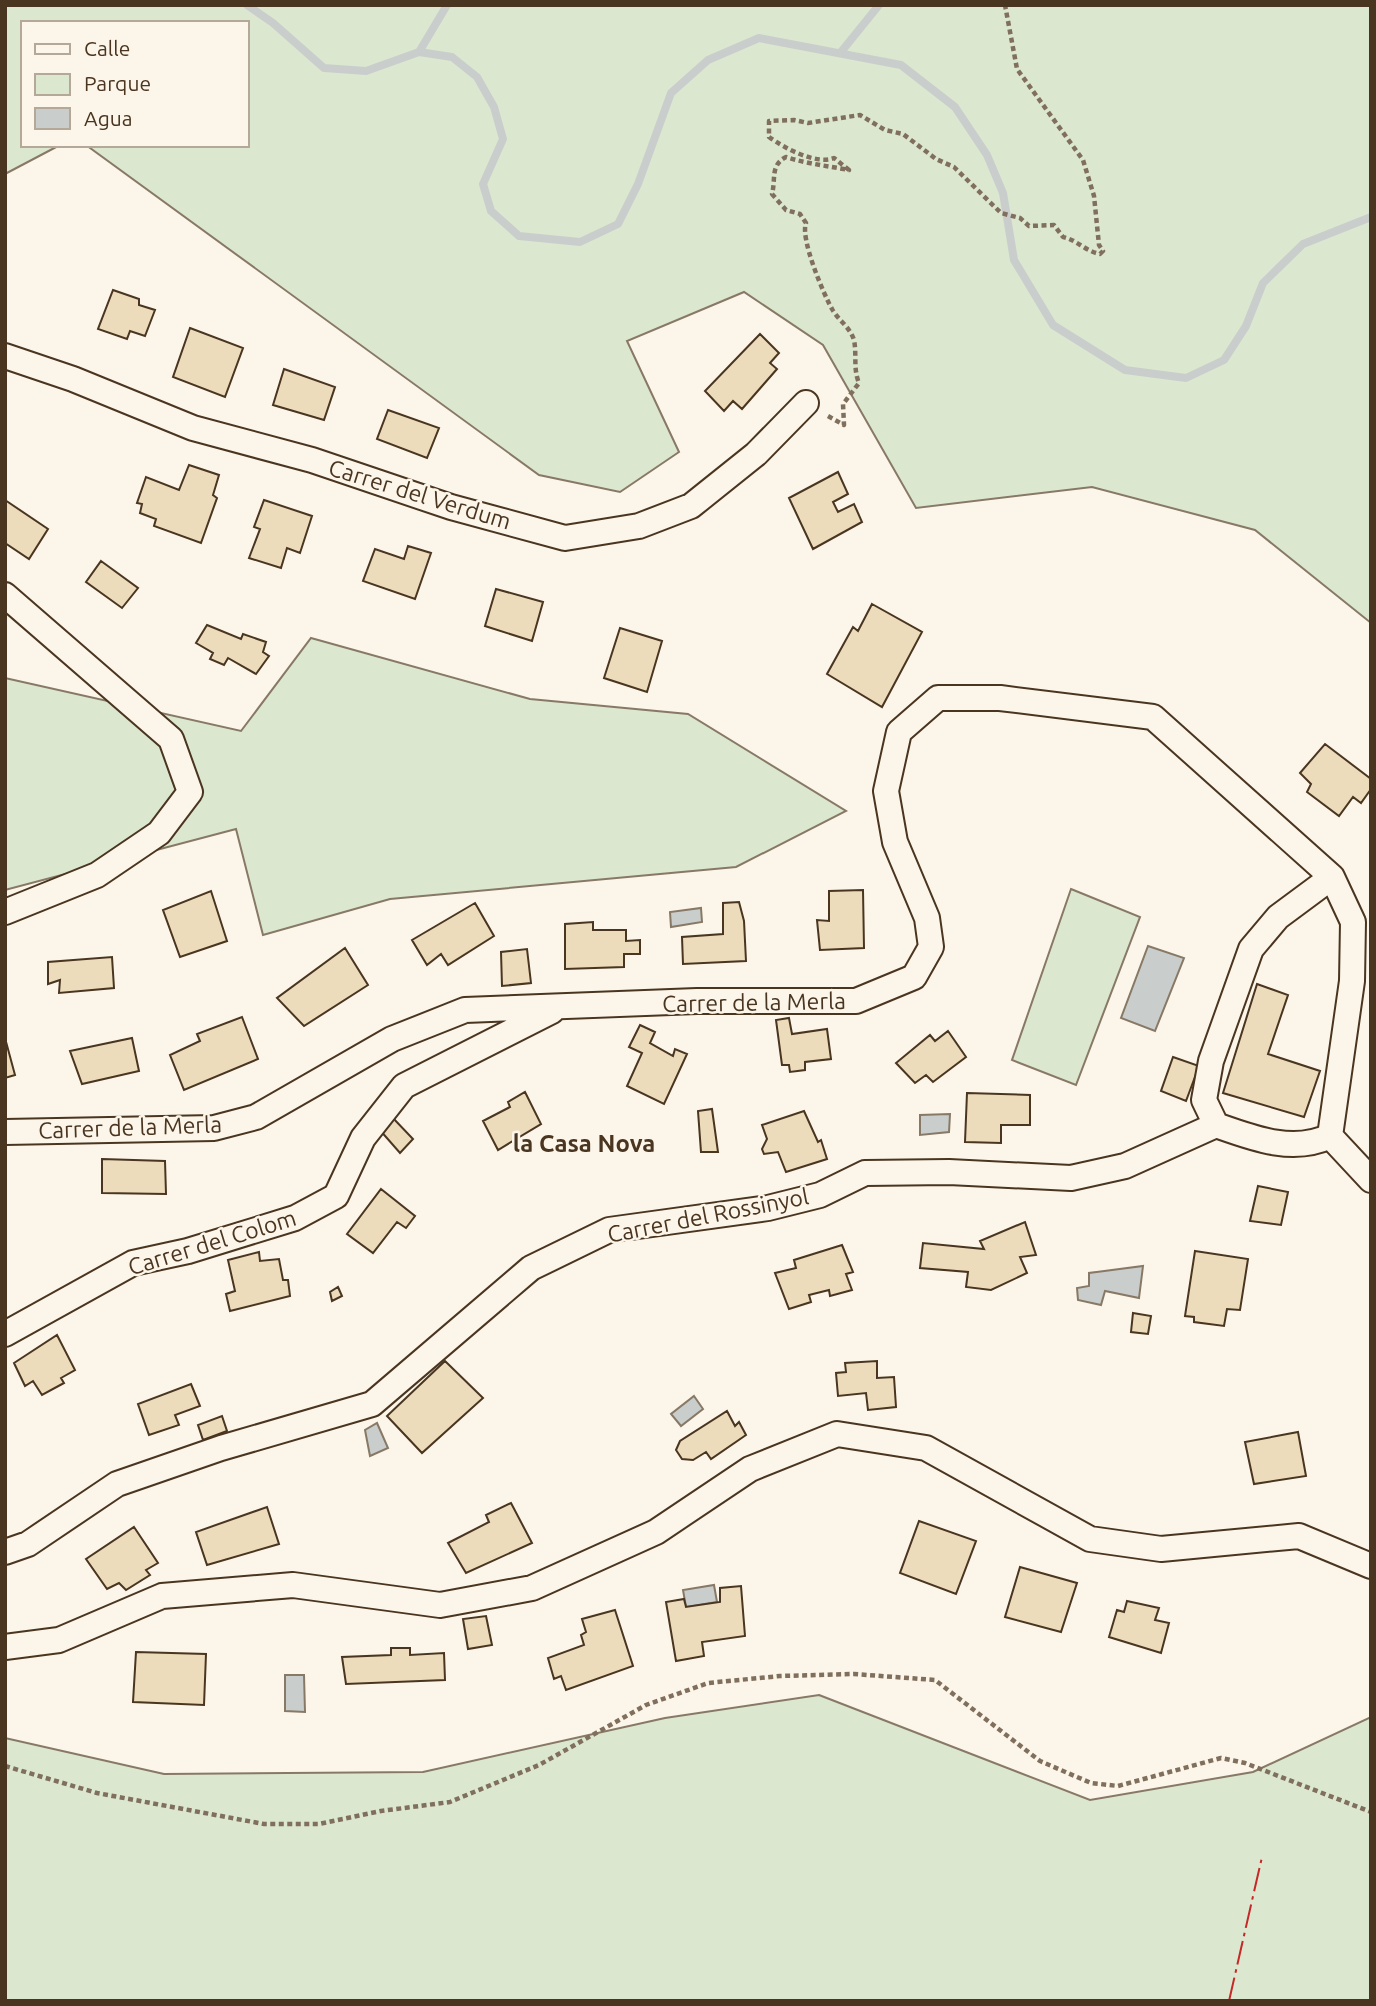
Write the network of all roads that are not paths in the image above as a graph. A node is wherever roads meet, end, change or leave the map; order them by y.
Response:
1 (5, 356) edge
2 (806, 403) road end
3 (5, 596) edge
4 (1332, 877) junction
5 (5, 912) edge
6 (560, 1007) junction
7 (1216, 1125) junction
8 (5, 1132) edge
9 (1323, 1140) junction
10 (1371, 1180) edge
11 (5, 1334) edge
12 (5, 1552) edge
13 (1371, 1566) edge
14 (5, 1647) edge

1 - 2 street, Carrer del Verdum
3 - 5 street
4 - 6 street, Carrer de la Merla
4 - 7 street
4 - 9 street, Carrer de la Merla
6 - 8 street, Carrer de la Merla
6 - 11 street, Carrer del Colom
7 - 9 street
7 - 12 street, Carrer del Rossinyol
9 - 10 street
13 - 14 street

